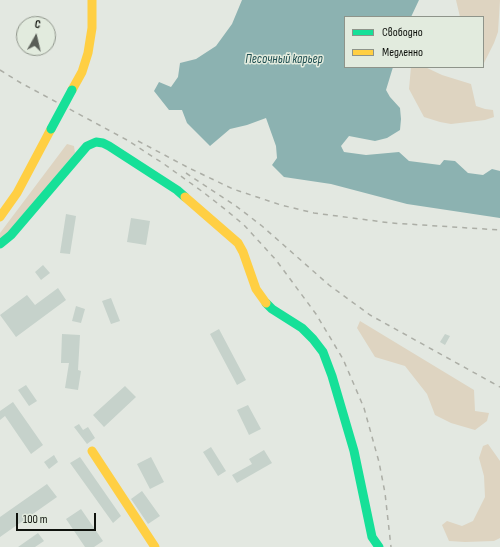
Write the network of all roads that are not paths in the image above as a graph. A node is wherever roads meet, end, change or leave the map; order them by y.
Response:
1 (92, 0) edge
2 (0, 217) edge
3 (0, 244) edge
4 (92, 451) dead end
5 (155, 547) edge
6 (379, 547) edge

1 - 2 street, bridge
3 - 6 street
4 - 5 street

